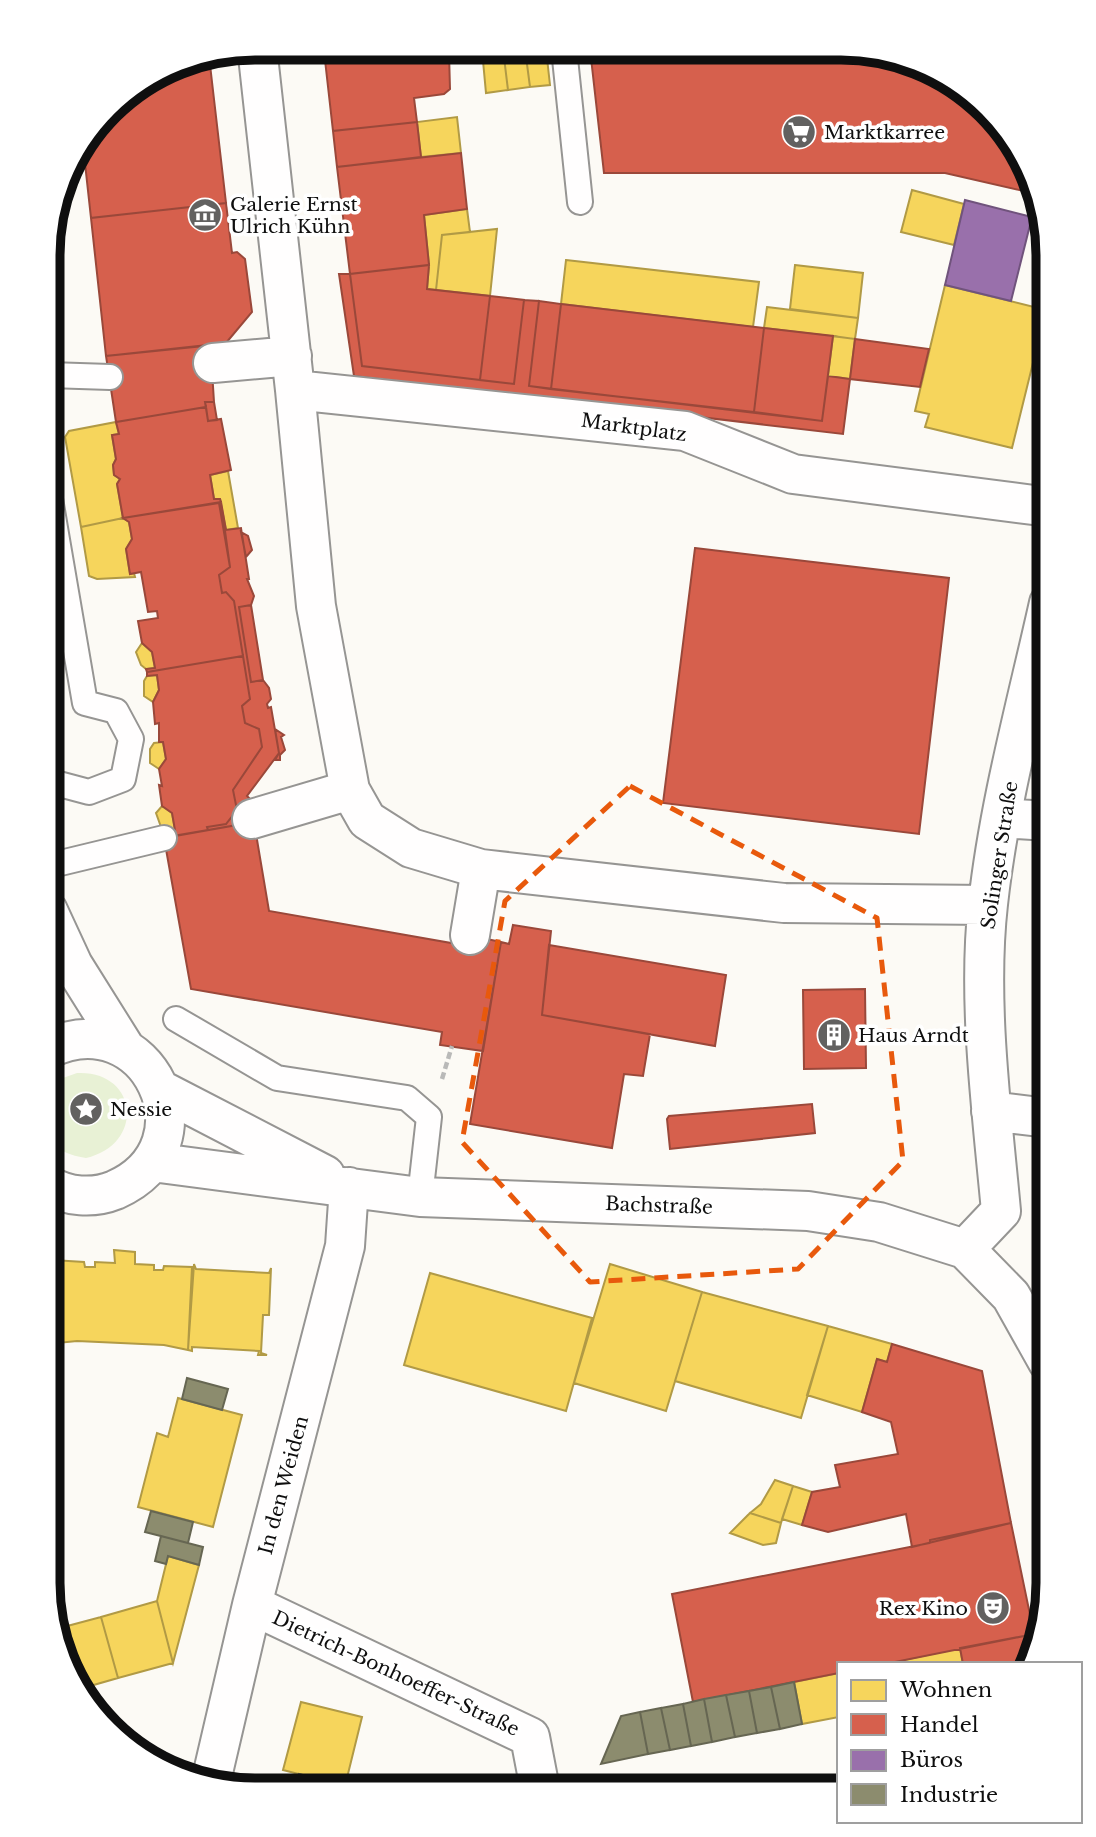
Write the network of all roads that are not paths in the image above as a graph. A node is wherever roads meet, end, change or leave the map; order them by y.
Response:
1 (258, 60) edge
2 (566, 60) edge
3 (580, 202) dead end
4 (213, 363) dead end
5 (293, 373) junction
6 (60, 375) edge
7 (110, 377) dead end
8 (1036, 506) edge
9 (60, 557) edge
10 (1036, 662) edge
11 (60, 784) edge
12 (350, 790) junction
13 (1002, 818) junction
14 (252, 819) dead end
15 (1036, 820) edge
16 (164, 838) dead end
17 (60, 863) edge
18 (481, 869) junction
19 (988, 905) junction
20 (470, 935) dead end
21 (60, 937) edge
22 (176, 1019) dead end
23 (60, 1046) edge
24 (125, 1048) junction
25 (161, 1090) junction
26 (991, 1111) junction
27 (1036, 1117) edge
28 (152, 1162) junction
29 (349, 1187) junction
30 (60, 1192) edge
31 (419, 1196) junction
32 (965, 1249) junction
33 (1036, 1341) edge
34 (252, 1605) junction
35 (204, 1771) edge
36 (538, 1778) edge

1 - 5 street
2 - 3 lane
4 - 5 street, Marktplatz
5 - 8 street, Marktplatz
5 - 12 street
6 - 7 lane
9 - 11 lane
10 - 13 street, Solinger Straße
12 - 14 street
12 - 18 street
13 - 15 street
13 - 19 street, Solinger Straße
16 - 17 lane
18 - 19 street
18 - 20 street
19 - 26 street, Solinger Straße
21 - 24 street
22 - 31 lane
23 - 24 street
24 - 25 street
25 - 28 street
25 - 29 street, Bachstraße
26 - 27 street
26 - 32 street, Solinger Straße
28 - 29 street, Bachstraße
28 - 30 street
29 - 31 street, Bachstraße
29 - 34 street, In den Weiden
31 - 32 street, Bachstraße
32 - 33 street
34 - 35 street, In den Weiden
34 - 36 street, Dietrich-Bonhoeffer-Straße

